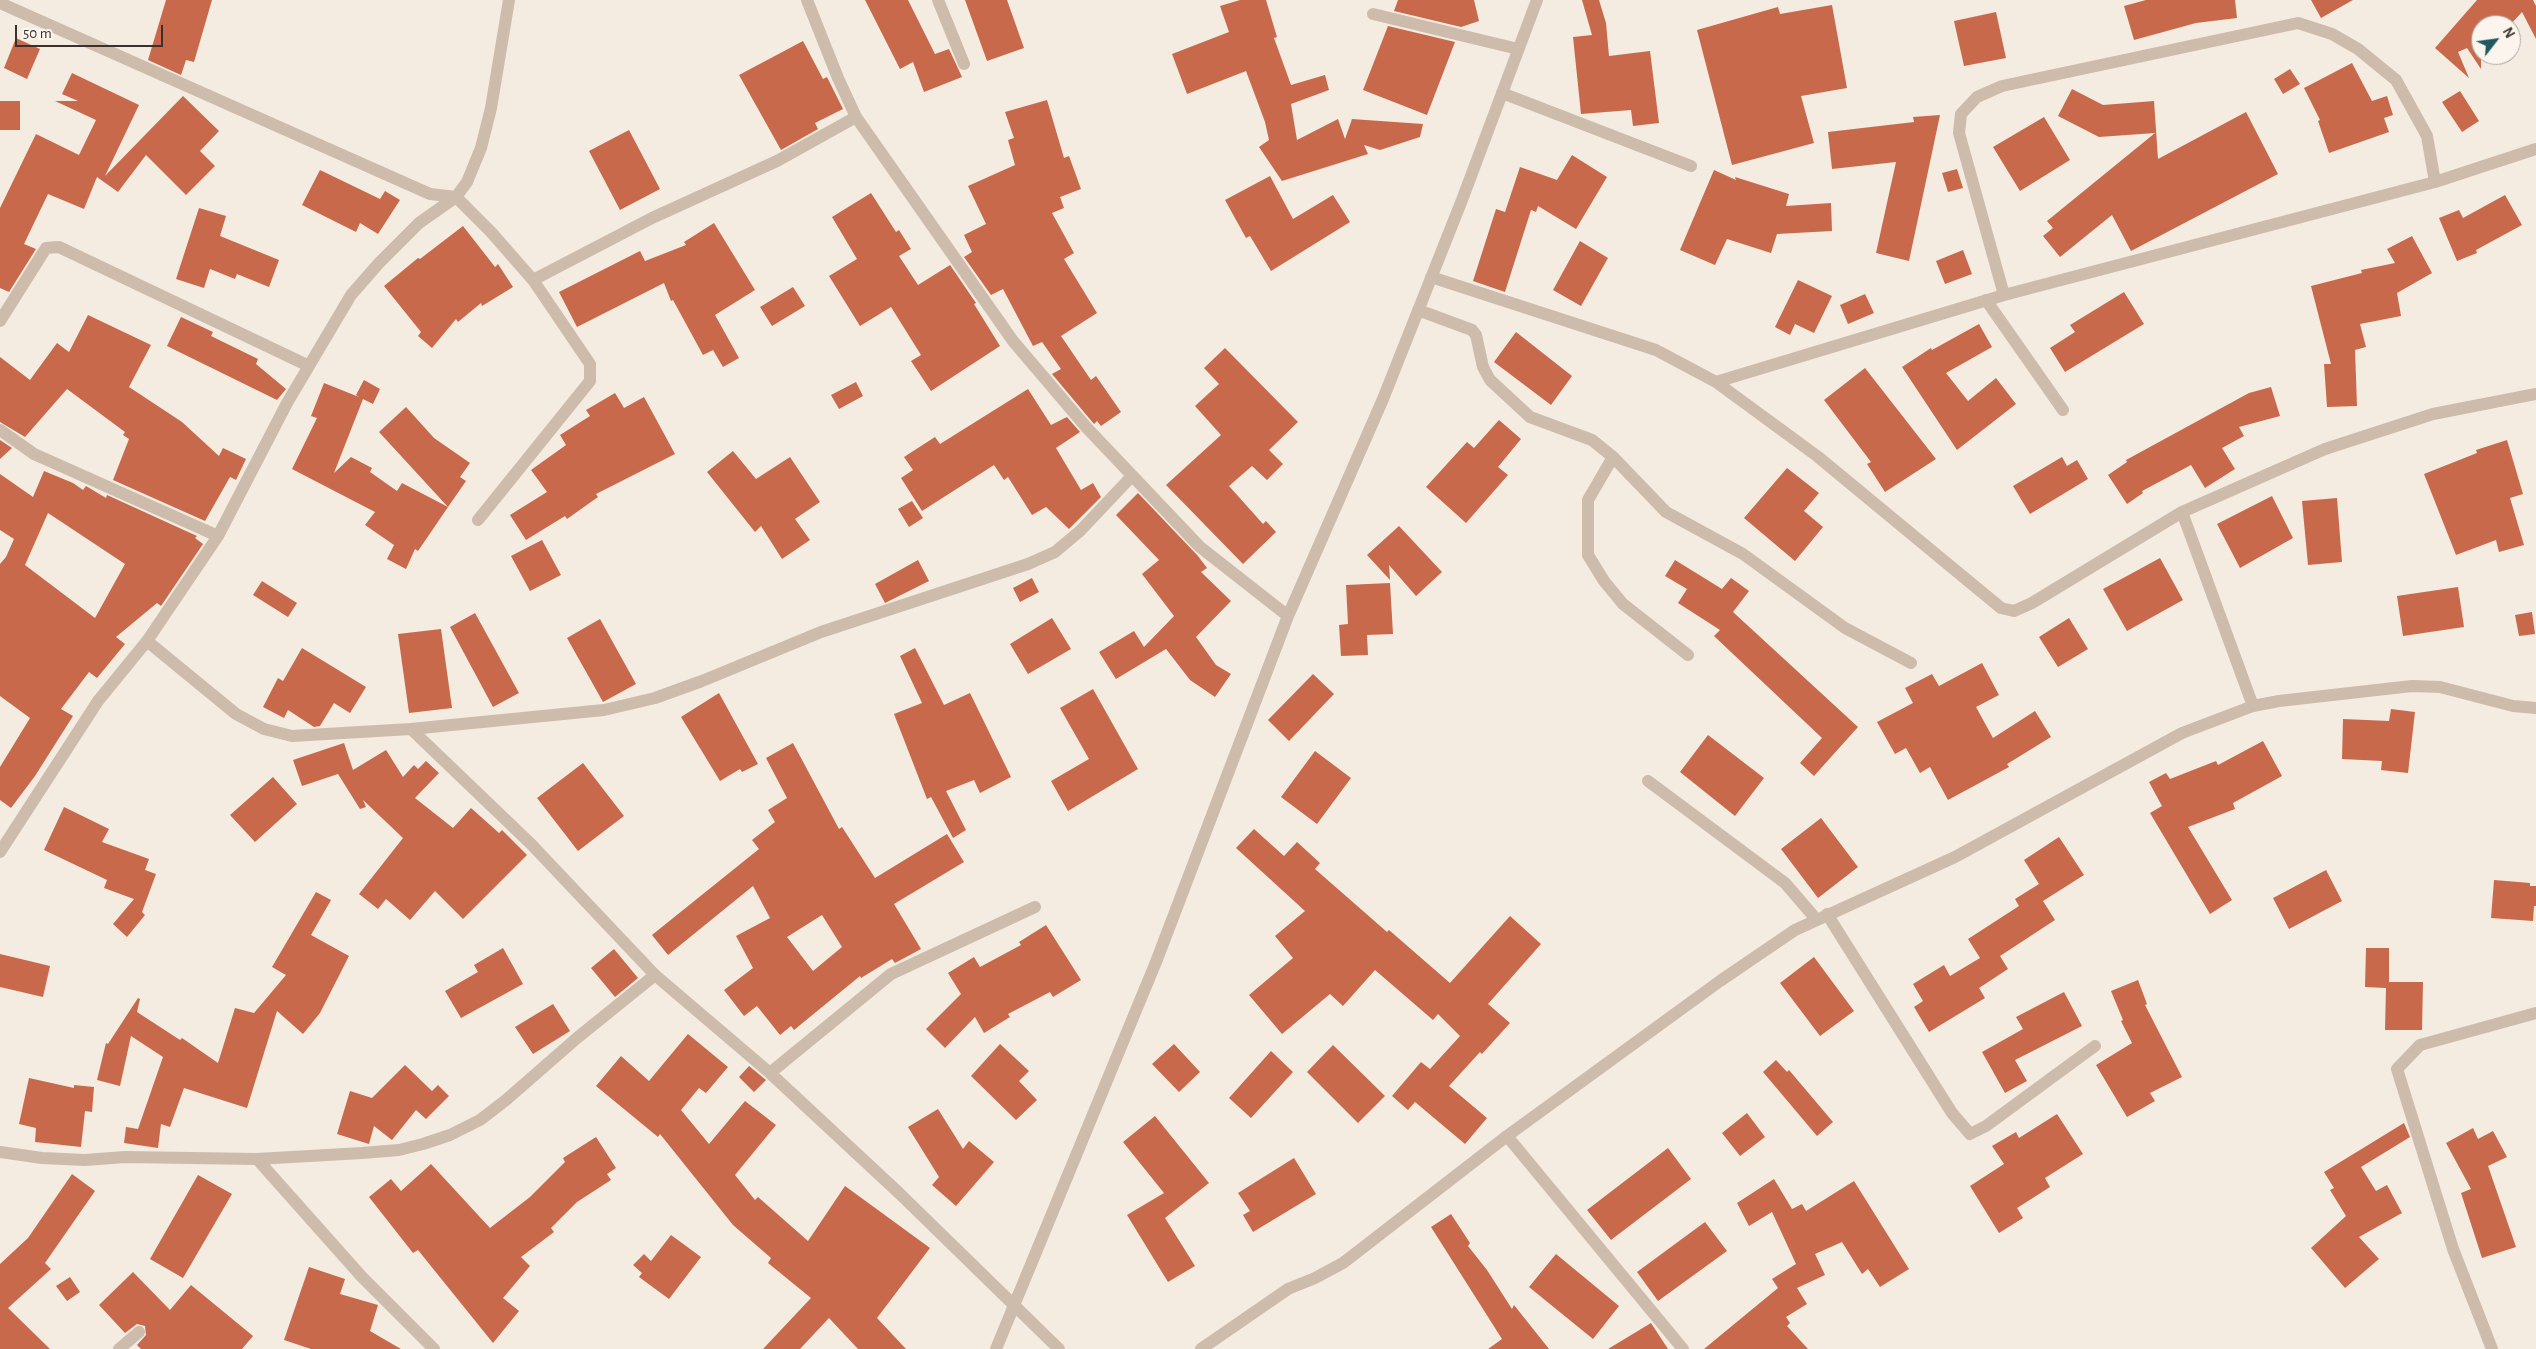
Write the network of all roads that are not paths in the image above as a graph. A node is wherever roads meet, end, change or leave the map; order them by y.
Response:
1 (509, 0) edge
2 (806, 0) edge
3 (938, 0) edge
4 (1536, 0) edge
5 (0, 4) edge
6 (1373, 14) dead end
7 (1518, 49) junction
8 (964, 64) dead end
9 (1502, 93) junction
10 (856, 116) junction
11 (2536, 149) edge
12 (1691, 166) dead end
13 (2435, 182) junction
14 (456, 197) junction
15 (1431, 277) junction
16 (533, 280) junction
17 (2004, 294) junction
18 (1986, 300) junction
19 (1418, 310) junction
20 (0, 321) edge
21 (309, 366) junction
22 (1716, 382) junction
23 (2536, 394) edge
24 (2063, 410) dead end
25 (0, 430) edge
26 (1613, 457) junction
27 (1132, 476) junction
28 (2182, 512) junction
29 (478, 520) dead end
30 (218, 536) junction
31 (1288, 616) junction
32 (147, 641) junction
33 (1688, 655) dead end
34 (1911, 663) dead end
35 (2253, 706) junction
36 (2536, 708) edge
37 (411, 729) junction
38 (1648, 782) dead end
39 (0, 852) edge
40 (1035, 907) dead end
41 (1821, 916) junction
42 (655, 975) junction
43 (2536, 1014) edge
44 (2095, 1046) dead end
45 (770, 1072) junction
46 (1506, 1136) junction
47 (0, 1152) edge
48 (257, 1159) junction
49 (1016, 1306) junction
50 (139, 1332) dead end
51 (119, 1349) edge
52 (434, 1349) edge
53 (996, 1349) edge
54 (1059, 1349) edge
55 (1201, 1349) edge
56 (1683, 1349) edge
57 (2492, 1349) edge

1 - 14 street
2 - 10 street
3 - 8 street
4 - 7 street
5 - 14 street
6 - 7 street
7 - 9 street
9 - 12 street
9 - 15 street
10 - 16 street
10 - 27 street
11 - 13 street
13 - 17 street
13 - 17 street
14 - 16 street
14 - 21 street
15 - 19 street
15 - 22 street
16 - 29 street
17 - 18 street
18 - 22 street
18 - 24 street
19 - 26 street
19 - 31 street
20 - 21 street
21 - 30 street
22 - 28 street
23 - 28 street
25 - 30 street
26 - 33 street
26 - 34 street
27 - 31 street
27 - 37 street
28 - 35 street
30 - 32 street
31 - 49 street
32 - 37 street
32 - 39 street
35 - 36 street
35 - 41 street
37 - 42 street
38 - 41 street
40 - 45 street
41 - 44 street
41 - 46 street
42 - 45 street
42 - 48 street
43 - 57 street
45 - 49 street
46 - 55 street
46 - 56 street
47 - 48 street
48 - 52 street
49 - 53 street
49 - 54 street
50 - 51 street

